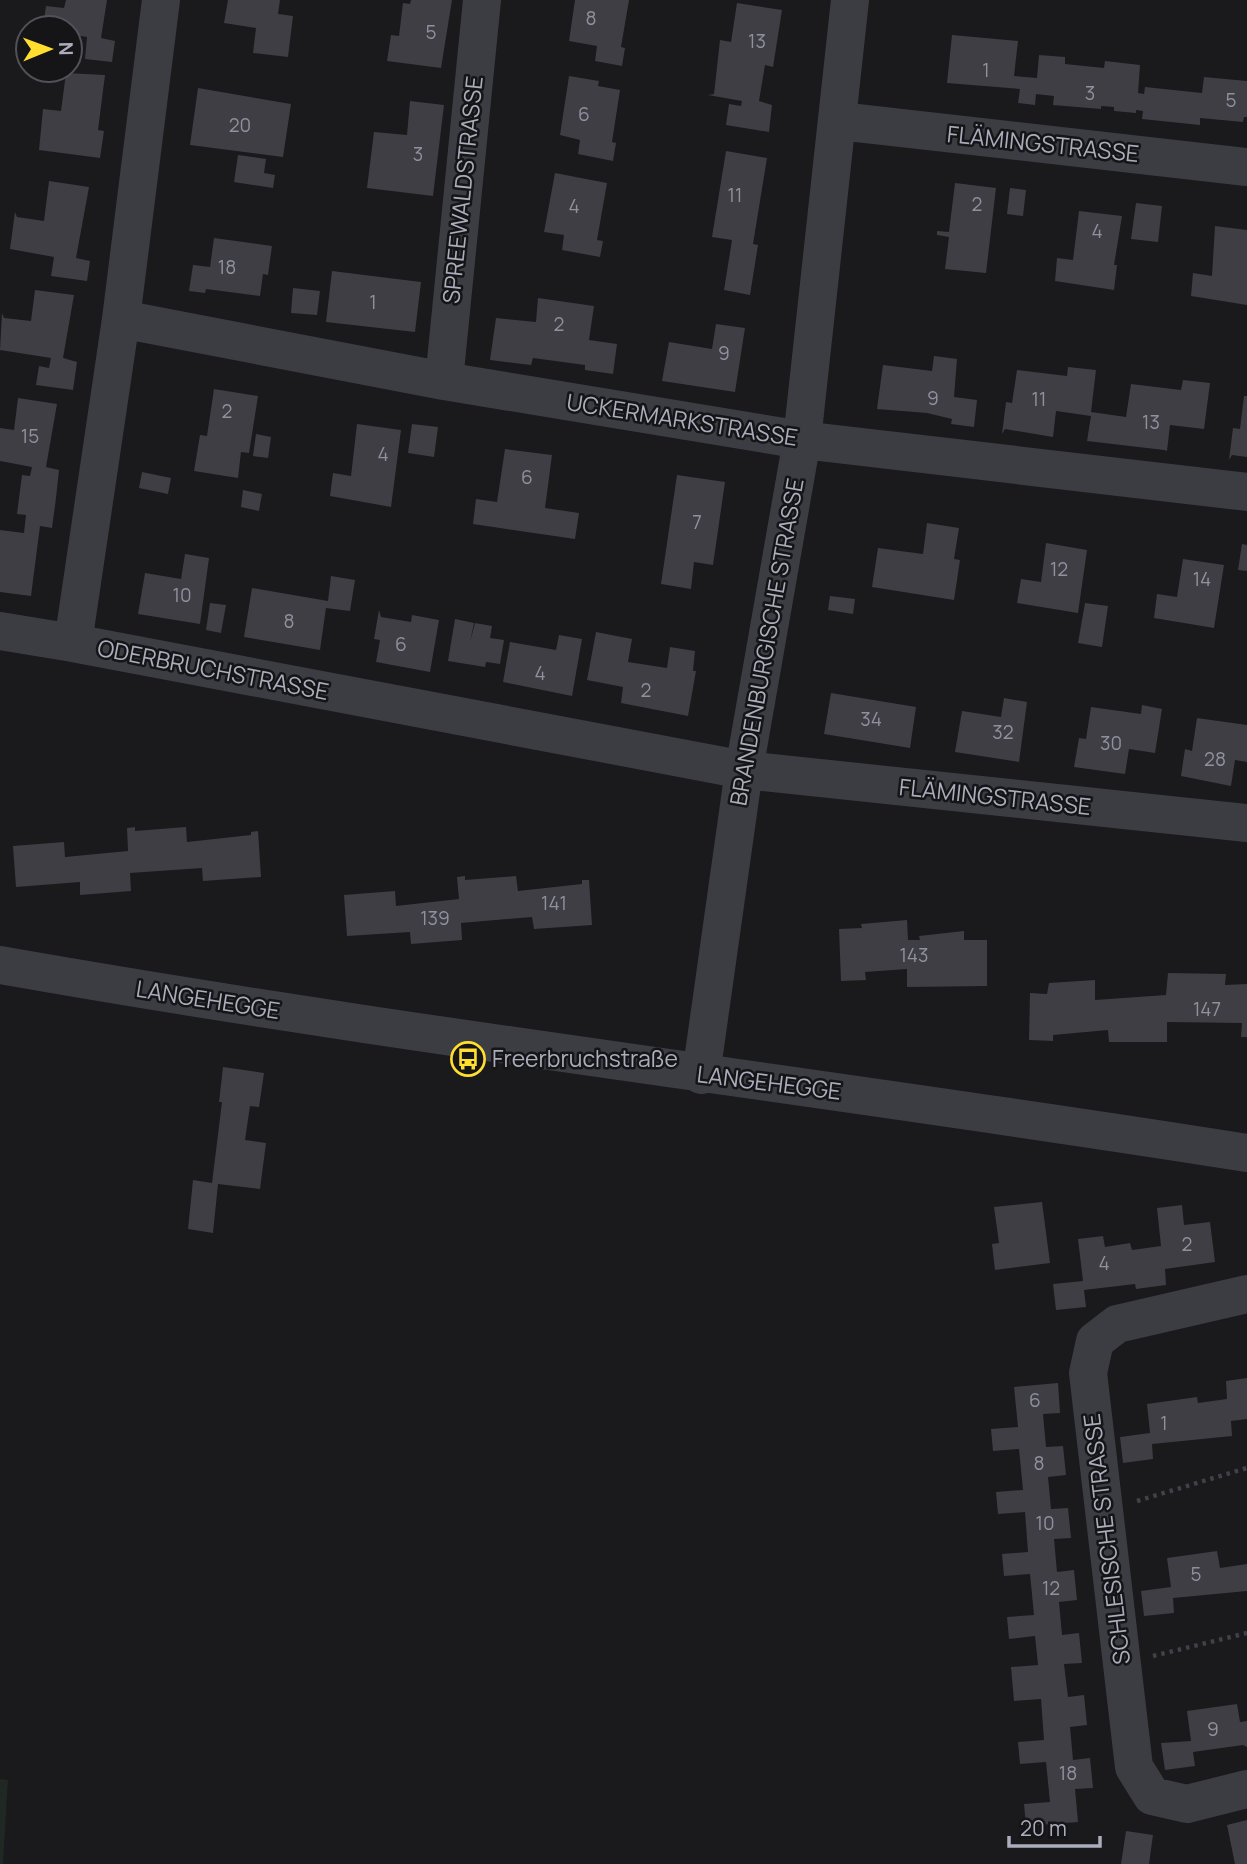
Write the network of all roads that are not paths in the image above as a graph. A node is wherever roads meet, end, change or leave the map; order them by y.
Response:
1 (161, 0) edge
2 (482, 0) edge
3 (850, 0) edge
4 (839, 121) junction
5 (1247, 167) edge
6 (121, 319) junction
7 (444, 381) junction
8 (802, 440) junction
9 (1247, 492) edge
10 (0, 631) edge
11 (73, 643) junction
12 (744, 770) junction
13 (1247, 823) edge
14 (0, 965) edge
15 (701, 1075) junction
16 (1247, 1153) edge
17 (1247, 1294) edge
18 (1247, 1789) edge

1 - 6 street, ODERBRUCHSTRASSE
2 - 7 street, SPREEWALDSTRASSE
3 - 4 street, BRANDENBURGISCHE STRASSE
4 - 5 street, FLÄMINGSTRASSE
4 - 8 street, BRANDENBURGISCHE STRASSE
6 - 7 street, UCKERMARKSTRASSE
6 - 11 street, ODERBRUCHSTRASSE
7 - 8 street, UCKERMARKSTRASSE
8 - 9 street, UCKERMARKSTRASSE
8 - 12 street, BRANDENBURGISCHE STRASSE
10 - 11 street
11 - 12 street, ODERBRUCHSTRASSE
12 - 13 street, FLÄMINGSTRASSE
12 - 15 street, BRANDENBURGISCHE STRASSE
14 - 15 street, LANGEHEGGE
15 - 16 street, LANGEHEGGE
17 - 18 street, SCHLESISCHE STRASSE

